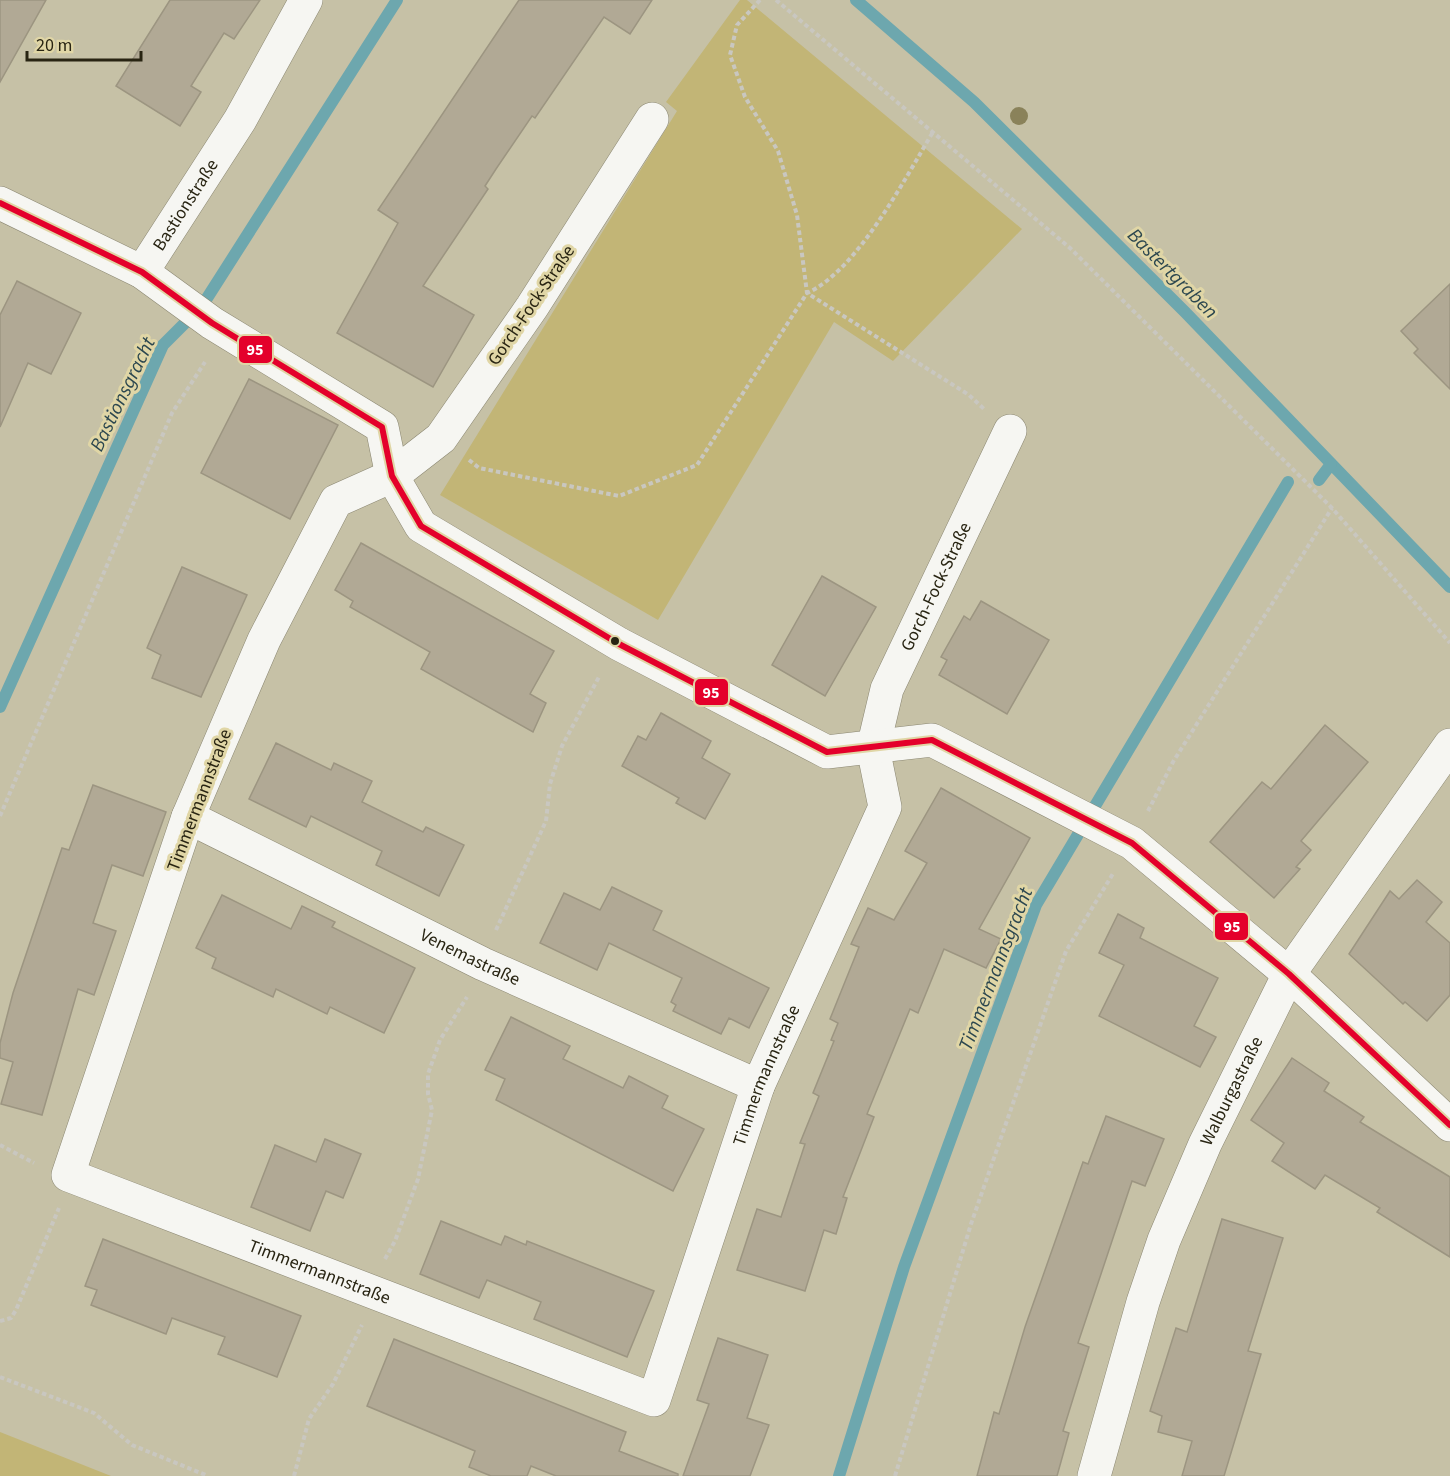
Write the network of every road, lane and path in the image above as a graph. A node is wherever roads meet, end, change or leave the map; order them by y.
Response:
1 (306, 0) edge
2 (760, 0) edge
3 (776, 0) edge
4 (652, 119) dead end
5 (933, 132) junction
6 (0, 203) edge
7 (141, 272) junction
8 (807, 293) junction
9 (208, 320) junction
10 (1010, 431) joint
11 (441, 438) junction
12 (392, 476) junction
13 (1332, 508) junction
14 (1450, 643) edge
15 (1450, 745) edge
16 (873, 748) junction
17 (0, 816) edge
18 (188, 817) junction
19 (1108, 831) junction
20 (1289, 974) junction
21 (758, 1086) junction
22 (1450, 1125) edge
23 (68, 1175) junction
24 (372, 1294) junction
25 (0, 1322) edge
26 (0, 1377) edge
27 (208, 1476) edge
28 (294, 1476) edge
29 (895, 1476) edge
30 (1095, 1476) edge

1 - 7 street, Bastionstraße
2 - 8 path
3 - 5 path
4 - 11 street, Gorch-Fock-Straße
5 - 8 path
5 - 13 path
6 - 7 street
7 - 9 street
8 - 10 path
8 - 11 path
9 - 12 street
9 - 17 path
10 - 16 street, Gorch-Fock-Straße
11 - 12 street, Gorch-Fock-Straße
12 - 16 street
12 - 18 street, Timmermannstraße
13 - 14 path
13 - 19 path
15 - 20 street, Walburgastraße
16 - 19 street
16 - 21 street, Timmermannstraße
18 - 21 street, Venemastraße
18 - 23 street, Timmermannstraße
19 - 20 street
19 - 29 path
20 - 22 street
20 - 30 street, Walburgastraße
21 - 24 street, Timmermannstraße
23 - 24 street, Timmermannstraße
23 - 25 path
24 - 28 path
26 - 27 path

